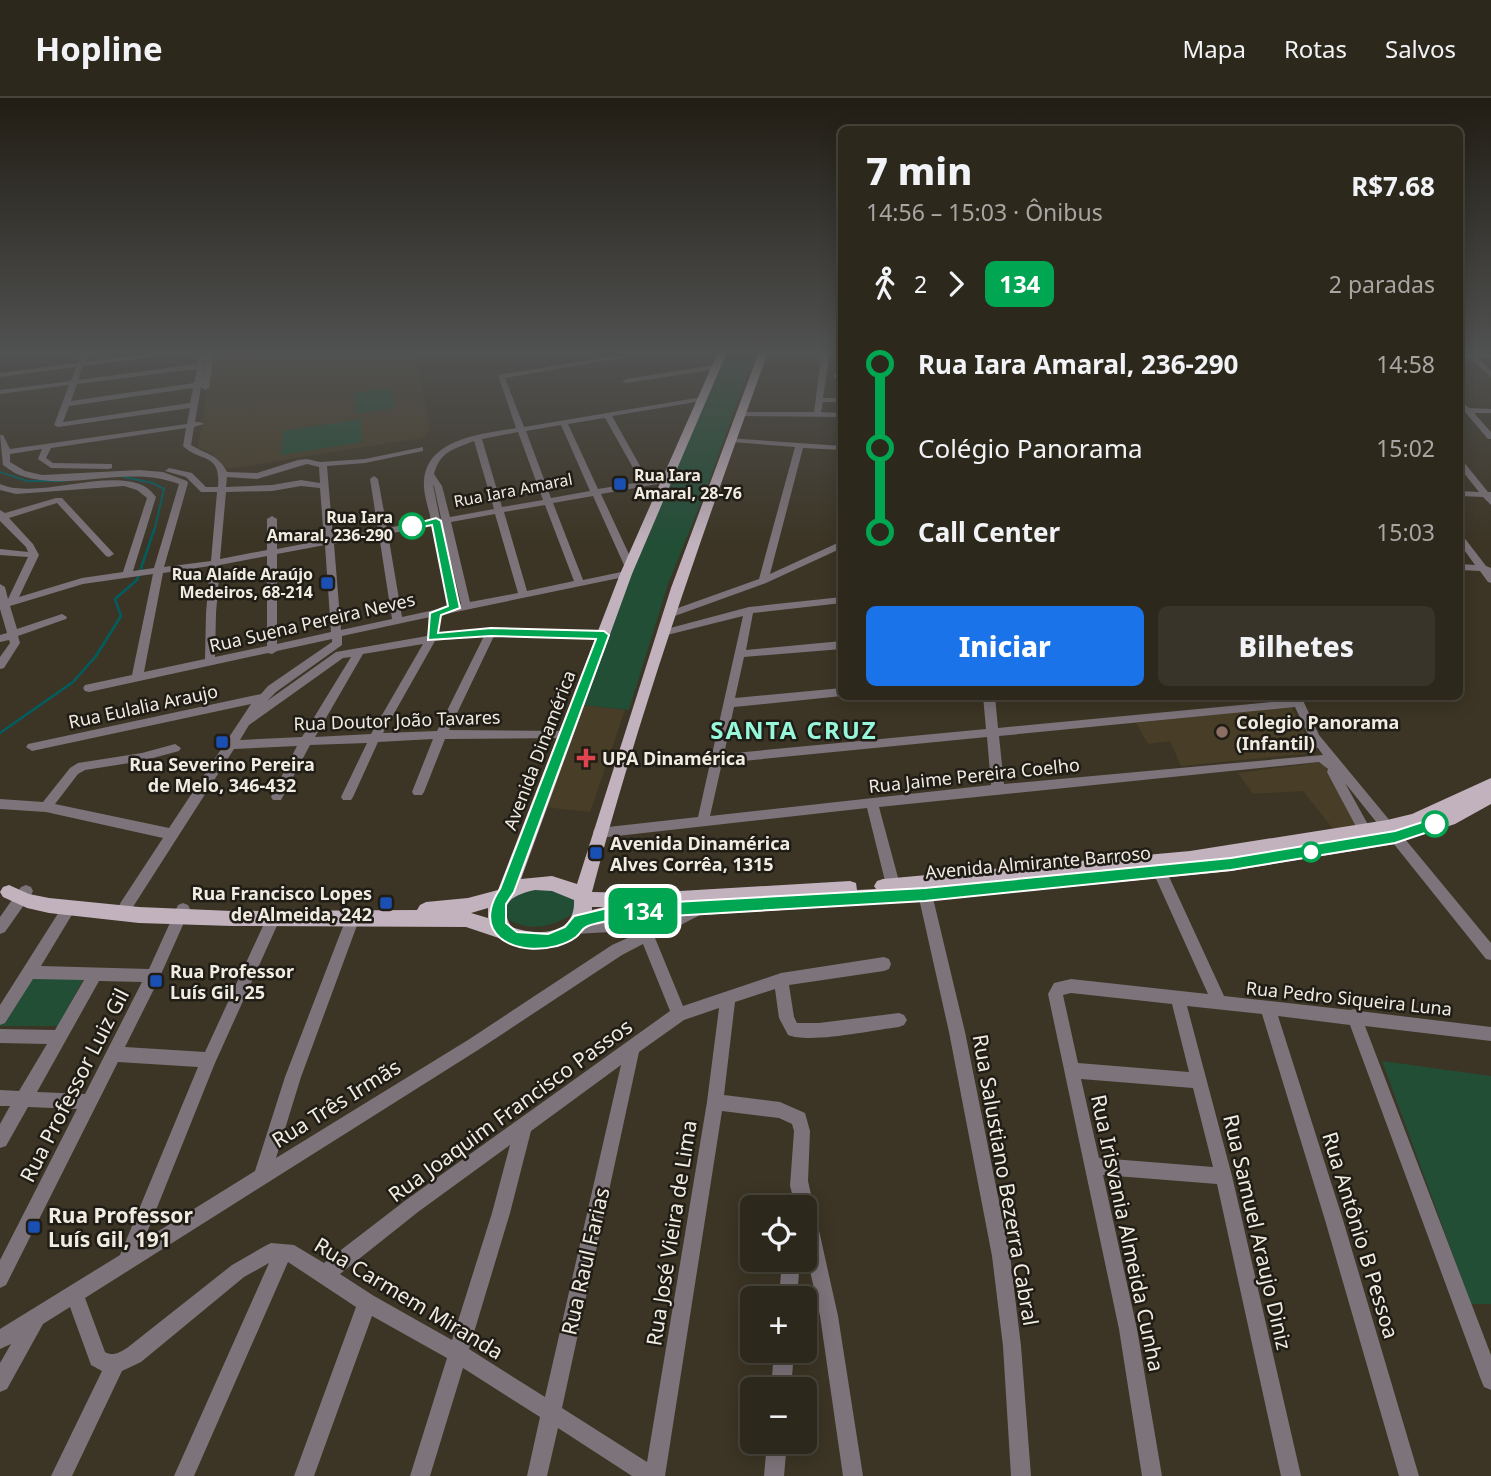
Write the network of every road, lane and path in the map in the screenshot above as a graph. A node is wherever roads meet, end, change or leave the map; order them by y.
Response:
1 (61, 416) edge
2 (117, 416) edge
3 (195, 416) edge
4 (197, 416) edge
5 (515, 416) edge
6 (601, 416) edge
7 (609, 416) edge
8 (695, 416) edge
9 (740, 416) edge
10 (1473, 416) edge
11 (1477, 416) edge
12 (564, 423) junction
13 (196, 424) junction
14 (1491, 428) edge
15 (520, 431) junction
16 (0, 437) edge
17 (1491, 437) edge
18 (478, 439) junction
19 (732, 440) junction
20 (800, 445) junction
21 (48, 446) junction
22 (838, 448) edge
23 (420, 449) dead end
24 (192, 450) joint
25 (6, 452) junction
26 (326, 466) junction
27 (1463, 467) edge
28 (223, 475) junction
29 (669, 478) junction
30 (374, 480) dead end
31 (645, 482) junction
32 (100, 485) junction
33 (326, 486) junction
34 (2, 489) edge
35 (221, 491) junction
36 (596, 491) junction
37 (1463, 494) edge
38 (1489, 497) edge
39 (59, 500) junction
40 (546, 500) junction
41 (496, 509) junction
42 (1, 516) edge
43 (272, 519) dead end
44 (441, 520) junction
45 (384, 531) junction
46 (1463, 541) edge
47 (328, 542) junction
48 (838, 546) edge
49 (0, 552) edge
50 (272, 553) junction
51 (109, 554) dead end
52 (34, 555) junction
53 (214, 563) junction
54 (1463, 567) edge
55 (1487, 569) edge
56 (627, 570) junction
57 (154, 573) junction
58 (129, 575) junction
59 (1491, 580) edge
60 (763, 581) junction
61 (579, 582) junction
62 (0, 587) edge
63 (523, 594) junction
64 (838, 600) edge
65 (6, 603) edge
66 (466, 606) junction
67 (454, 608) junction
68 (749, 610) junction
69 (436, 613) junction
70 (668, 615) junction
71 (62, 617) dead end
72 (398, 621) junction
73 (491, 632) junction
74 (663, 634) junction
75 (14, 635) junction
76 (604, 635) junction
77 (432, 637) junction
78 (0, 639) edge
79 (338, 645) junction
80 (838, 645) edge
81 (272, 650) junction
82 (359, 652) junction
83 (740, 654) junction
84 (210, 663) junction
85 (0, 665) edge
86 (137, 679) junction
87 (89, 688) dead end
88 (838, 692) edge
89 (261, 698) junction
90 (989, 700) edge
91 (1297, 700) edge
92 (729, 703) junction
93 (246, 722) junction
94 (992, 731) junction
95 (442, 734) junction
96 (565, 735) junction
97 (375, 737) junction
98 (1316, 738) junction
99 (306, 741) junction
100 (231, 745) junction
101 (32, 747) dead end
102 (175, 748) dead end
103 (716, 759) junction
104 (1326, 761) junction
105 (1346, 779) junction
106 (1491, 784) edge
107 (998, 789) junction
108 (418, 792) dead end
109 (277, 797) dead end
110 (347, 797) dead end
111 (1491, 797) edge
112 (0, 804) edge
113 (872, 804) junction
114 (46, 807) junction
115 (703, 821) junction
116 (1365, 830) junction
117 (1391, 832) junction
118 (599, 833) junction
119 (171, 834) junction
120 (1160, 872) junction
121 (893, 886) junction
122 (14, 893) edge
123 (505, 894) junction
124 (925, 894) junction
125 (582, 898) junction
126 (125, 906) junction
127 (69, 908) junction
128 (700, 909) junction
129 (181, 914) junction
130 (273, 919) junction
131 (352, 920) junction
132 (577, 924) junction
133 (0, 928) edge
134 (505, 934) junction
135 (646, 934) junction
136 (1491, 954) edge
137 (884, 964) dead end
138 (29, 972) junction
139 (96, 972) junction
140 (153, 976) junction
141 (781, 980) junction
142 (728, 997) junction
143 (1178, 998) junction
144 (1055, 1000) joint
145 (1219, 1002) junction
146 (1268, 1009) junction
147 (679, 1014) junction
148 (1354, 1016) junction
149 (0, 1018) edge
150 (899, 1020) dead end
151 (1491, 1034) edge
152 (0, 1036) edge
153 (58, 1037) junction
154 (633, 1046) junction
155 (114, 1054) junction
156 (209, 1060) junction
157 (1070, 1070) junction
158 (1199, 1081) junction
159 (0, 1098) edge
160 (23, 1098) junction
161 (90, 1102) junction
162 (715, 1102) junction
163 (523, 1128) junction
164 (802, 1131) joint
165 (0, 1140) edge
166 (1092, 1166) junction
167 (1224, 1175) junction
168 (262, 1176) junction
169 (799, 1180) junction
170 (798, 1195) edge
171 (283, 1252) junction
172 (127, 1260) junction
173 (325, 1274) junction
174 (0, 1279) edge
175 (74, 1293) junction
176 (367, 1303) junction
177 (37, 1316) junction
178 (0, 1340) edge
179 (1486, 1350) edge
180 (457, 1353) junction
181 (116, 1364) junction
182 (1491, 1380) edge
183 (0, 1382) edge
184 (551, 1412) junction
185 (776, 1454) edge
186 (61, 1476) edge
187 (184, 1476) edge
188 (304, 1476) edge
189 (420, 1476) edge
190 (537, 1476) edge
191 (653, 1476) edge
192 (774, 1476) edge
193 (853, 1476) edge
194 (1021, 1476) edge
195 (1152, 1476) edge
196 (1292, 1476) edge
197 (1409, 1476) edge

1 - 2 street
3 - 13 street
4 - 13 street
5 - 15 street
6 - 12 street
7 - 31 street
8 - 29 main road, Avenida Dinamérica
9 - 19 main road
10 - 17 street
11 - 14 street
12 - 15 street
12 - 36 street
13 - 21 street
13 - 24 street
15 - 18 street
15 - 40 street
16 - 25 street
18 - 41 street
18 - 44 street
19 - 20 street
19 - 70 main road
20 - 22 street
20 - 60 street
21 - 25 street
21 - 35 street
23 - 26 street
24 - 28 street
25 - 57 street
26 - 28 street
26 - 33 street
27 - 38 street
28 - 35 street
29 - 31 street, Rua Iara Amaral
29 - 56 main road, Avenida Dinamérica
30 - 45 street
31 - 36 street, Rua Iara Amaral
32 - 34 street
32 - 39 street
32 - 58 street
33 - 35 street
33 - 47 street
35 - 53 street
36 - 40 street, Rua Iara Amaral
36 - 56 street
37 - 38 street
39 - 42 street
39 - 51 street
40 - 41 street, Rua Iara Amaral
40 - 61 street
41 - 44 street, Rua Iara Amaral
41 - 63 street
42 - 52 street
43 - 50 street
44 - 45 street, Rua Iara Amaral
44 - 66 street
44 - 67 street
45 - 47 street, Rua Iara Amaral
45 - 72 street
46 - 55 street
47 - 50 street, Rua Iara Amaral
47 - 79 street
48 - 60 street
49 - 52 street
50 - 53 street, Rua Iara Amaral
50 - 81 street
52 - 65 street
53 - 57 street, Rua Iara Amaral
53 - 84 street
54 - 55 street
55 - 59 street
56 - 61 street, Rua Suena Pereira Neves
56 - 76 main road, Avenida Dinamérica
57 - 58 street, Rua Iara Amaral
57 - 86 street
58 - 65 street, Rua Iara Amaral
60 - 70 street
61 - 63 street, Rua Suena Pereira Neves
62 - 65 street
63 - 66 street, Rua Suena Pereira Neves
64 - 68 street
65 - 75 street
66 - 67 street, Rua Suena Pereira Neves
67 - 69 street, Rua Suena Pereira Neves
68 - 74 street
68 - 83 street
69 - 72 street, Rua Suena Pereira Neves
69 - 77 street
70 - 74 main road
71 - 75 street
72 - 79 street, Rua Suena Pereira Neves
73 - 76 street
73 - 77 street
73 - 95 street
74 - 118 main road
75 - 78 street
75 - 85 street
76 - 96 main road, Avenida Dinamérica
77 - 82 street
77 - 97 street
79 - 81 street, Rua Suena Pereira Neves
79 - 82 street
79 - 89 street
79 - 93 street
80 - 83 street
81 - 84 street, Rua Suena Pereira Neves
82 - 99 street
83 - 92 street
84 - 86 street, Rua Suena Pereira Neves
86 - 87 street, Rua Suena Pereira Neves
88 - 92 street
89 - 93 street
89 - 101 street, Rua Eulalia Araujo
90 - 94 street
91 - 94 street
91 - 98 street
92 - 103 street
93 - 100 street
94 - 103 street
94 - 107 street
95 - 96 street, Rua Doutor João Tavares
95 - 97 street, Rua Doutor João Tavares
95 - 108 street
96 - 123 main road, Avenida Dinamérica
97 - 99 street, Rua Doutor João Tavares
97 - 110 street
98 - 104 street
98 - 105 street
99 - 100 street, Rua Doutor João Tavares
99 - 109 street
100 - 119 street
102 - 114 street
103 - 115 street
104 - 105 street
104 - 107 street, Rua Jaime Pereira Coelho
104 - 116 street
105 - 117 street
106 - 117 main road, Avenida Almirante Barroso
107 - 113 street, Rua Jaime Pereira Coelho
111 - 117 main road, Avenida Almirante Barroso
112 - 114 street
113 - 115 street, Rua Jaime Pereira Coelho
113 - 121 street
114 - 119 street
115 - 118 street, Rua Jaime Pereira Coelho
116 - 117 main road, Avenida Almirante Barroso
116 - 121 main road, Avenida Almirante Barroso
117 - 120 main road, Avenida Almirante Barroso
117 - 136 street
118 - 125 main road
119 - 126 street
120 - 124 main road, Avenida Almirante Barroso
120 - 145 street, Rua Pedro Siqueira Luna
121 - 125 main road, Avenida Almirante Barroso
122 - 126 main road
122 - 127 main road
122 - 133 street
123 - 125 main road
123 - 129 main road
123 - 134 main road
124 - 128 main road, Avenida Almirante Barroso
124 - 194 street, Rua Salustiano Bezerra Cabral
125 - 132 main road
126 - 129 main road
127 - 129 main road
127 - 138 street
128 - 132 main road, Avenida Almirante Barroso
128 - 135 street, Rua Três Irmãs
129 - 130 main road
129 - 140 street, Rua Professor Luiz Gil
130 - 131 main road
130 - 156 street
131 - 134 main road
131 - 168 street
132 - 134 main road
132 - 135 street
135 - 147 street
135 - 168 street, Rua Três Irmãs
137 - 141 street
138 - 139 street
138 - 149 street
139 - 140 street
139 - 153 street
140 - 155 street, Rua Professor Luiz Gil
141 - 142 street, Rua Joaquim Francisco Passos
141 - 150 street
142 - 147 street, Rua Joaquim Francisco Passos
142 - 162 street, Rua José Vieira de Lima
143 - 144 street
143 - 145 street
143 - 158 street, Rua Samuel Araujo Diniz
144 - 157 street, Rua Irisvania Almeida Cunha
145 - 146 street, Rua Pedro Siqueira Luna
146 - 148 street, Rua Pedro Siqueira Luna
146 - 197 street, Rua Antônio B Pessoa
147 - 154 street, Rua Joaquim Francisco Passos
148 - 151 street, Rua Pedro Siqueira Luna
148 - 179 street
152 - 153 street
153 - 160 street
154 - 163 street, Rua Joaquim Francisco Passos
154 - 184 street, Rua Raul Farias
155 - 156 street
155 - 161 street, Rua Professor Luiz Gil
156 - 172 street
157 - 158 street
157 - 166 street, Rua Irisvania Almeida Cunha
158 - 167 street, Rua Samuel Araujo Diniz
159 - 160 street
160 - 161 street
160 - 165 street
161 - 174 street, Rua Professor Luiz Gil
162 - 164 street
162 - 191 street, Rua José Vieira de Lima
163 - 173 street, Rua Joaquim Francisco Passos
163 - 180 street
164 - 169 street
166 - 167 street
166 - 195 street, Rua Irisvania Almeida Cunha
167 - 196 street, Rua Samuel Araujo Diniz
168 - 172 street, Rua Três Irmãs
169 - 170 street
169 - 193 street
171 - 173 street, Rua Carmem Miranda
171 - 181 street
171 - 187 street
172 - 175 street, Rua Três Irmãs
173 - 176 street, Rua Carmem Miranda
175 - 177 street, Rua Três Irmãs
175 - 181 street
176 - 180 street, Rua Carmem Miranda
176 - 188 street
177 - 178 street, Rua Três Irmãs
177 - 183 street
179 - 182 street
180 - 184 street, Rua Carmem Miranda
180 - 189 street
181 - 186 street
184 - 190 street, Rua Raul Farias
184 - 191 street, Rua Carmem Miranda
185 - 192 street

